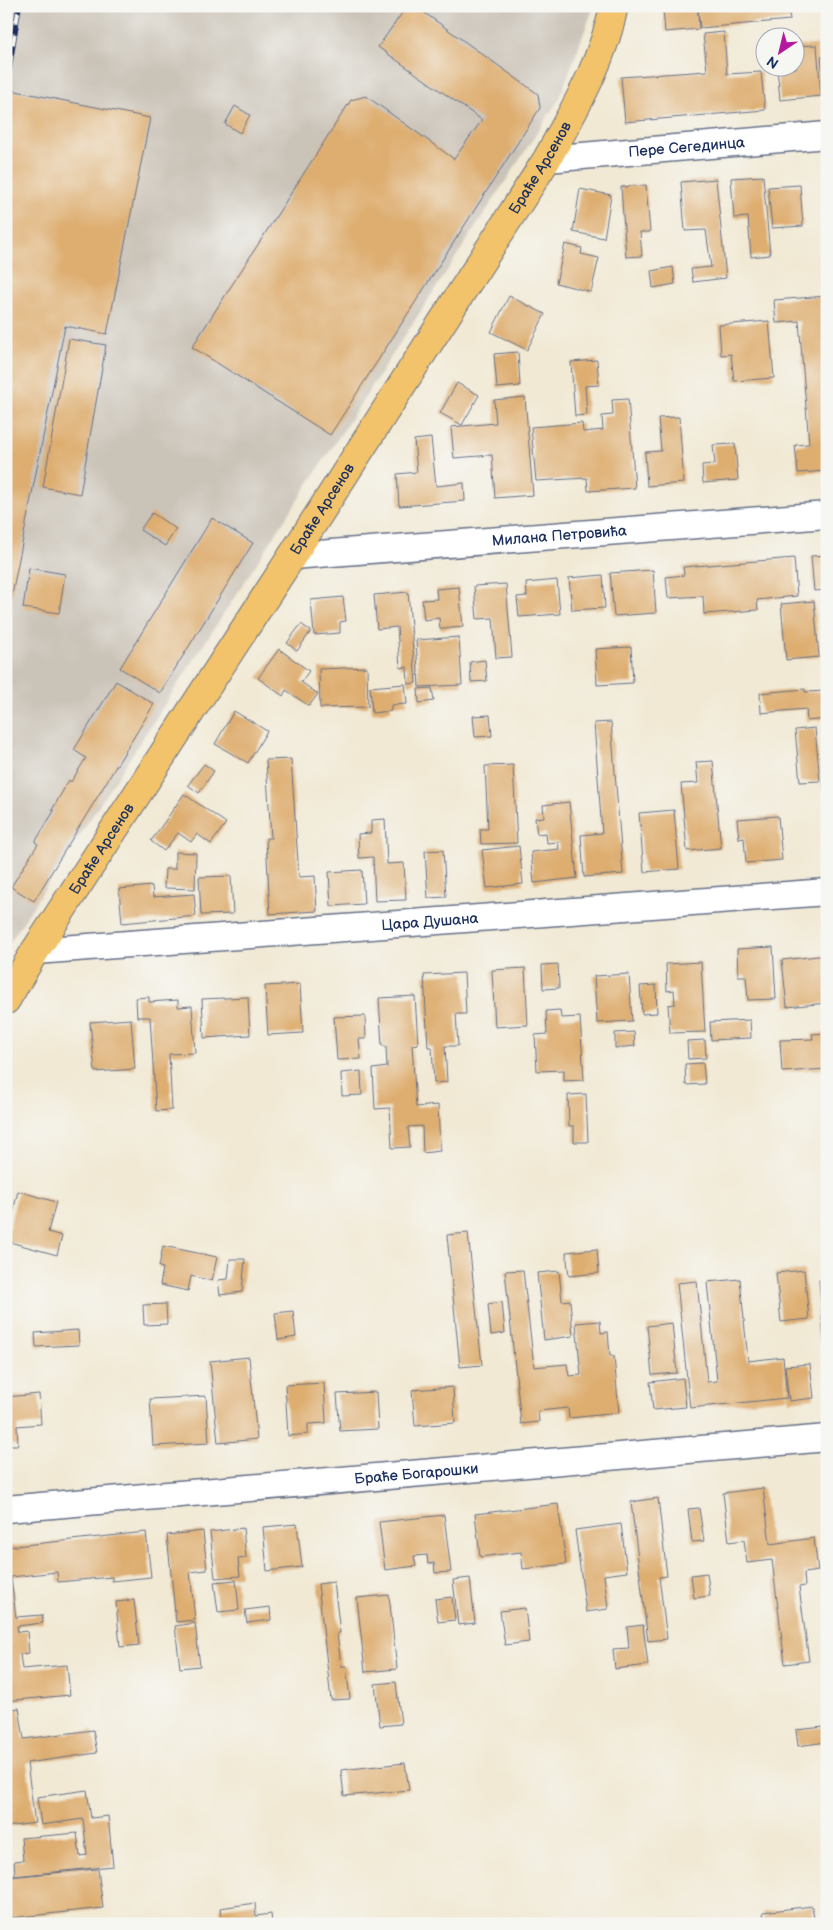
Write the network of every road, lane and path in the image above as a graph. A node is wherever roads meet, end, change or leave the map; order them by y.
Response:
1 (614, 6) edge
2 (827, 135) edge
3 (547, 159) junction
4 (827, 515) edge
5 (292, 556) junction
6 (827, 892) edge
7 (34, 951) junction
8 (6, 1000) edge
9 (827, 1438) edge
10 (6, 1509) edge

1 - 3 main road, Браће Арсенов
2 - 3 street, Пере Сегединца
3 - 5 main road, Браће Арсенов
4 - 5 street, Милана Петровића
5 - 7 main road, Браће Арсенов
6 - 7 street, Цара Душана
7 - 8 main road, Браће Арсенов
9 - 10 street, Браће Богарошки

